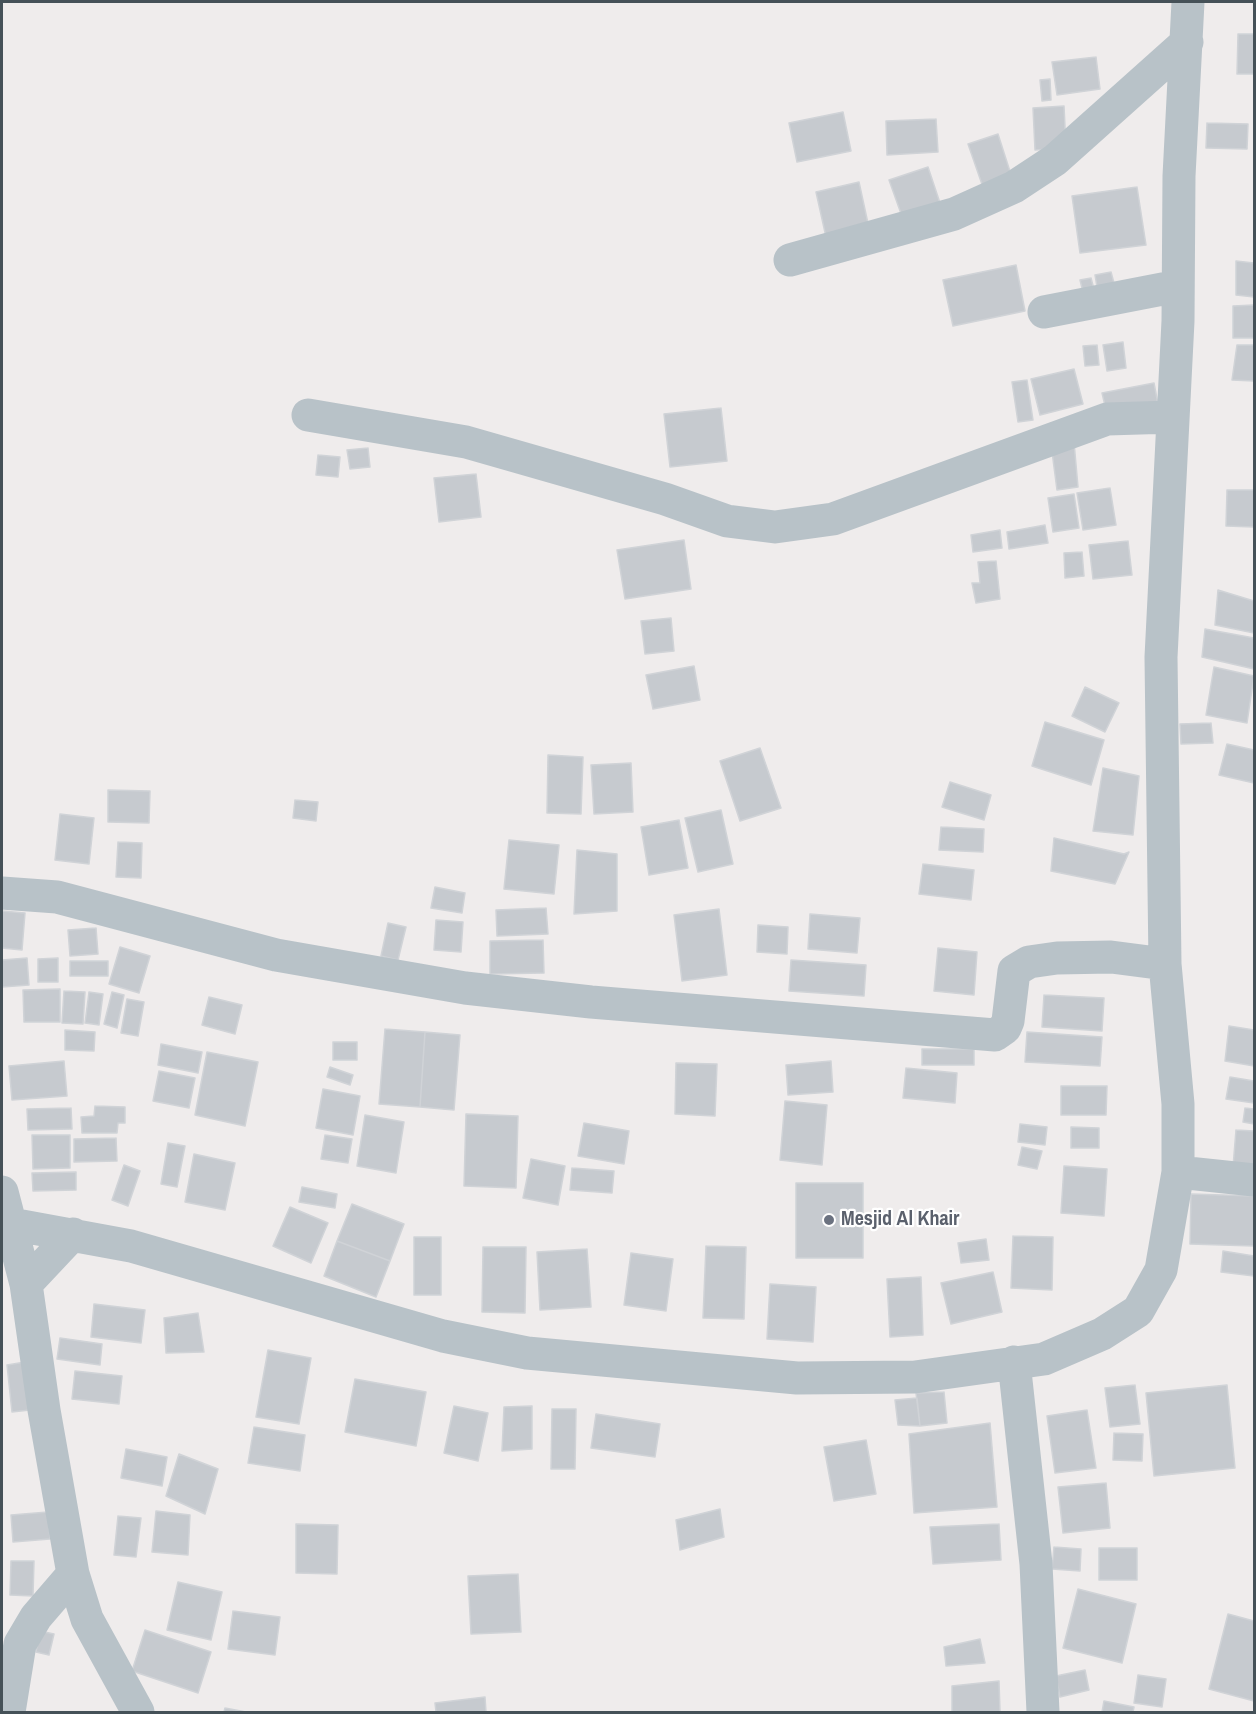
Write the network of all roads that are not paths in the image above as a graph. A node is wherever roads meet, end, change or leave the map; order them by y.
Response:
1 (1188, 2) edge
2 (1187, 42) junction
3 (790, 260) dead end
4 (1178, 286) junction
5 (1044, 312) dead end
6 (308, 415) dead end
7 (1173, 417) junction
8 (2, 893) edge
9 (1165, 964) junction
10 (1178, 1172) junction
11 (1254, 1180) edge
12 (2, 1192) edge
13 (11, 1224) junction
14 (73, 1234) junction
15 (26, 1284) junction
16 (1014, 1362) junction
17 (73, 1574) junction
18 (9, 1713) edge
19 (138, 1713) edge
20 (1043, 1713) edge

1 - 2 street
2 - 3 street
2 - 4 street
4 - 5 street
4 - 7 street
6 - 7 street
7 - 9 street
8 - 9 street
9 - 10 street
10 - 11 street
10 - 16 street
12 - 13 street
13 - 14 street
13 - 15 street
14 - 15 street
14 - 16 street
15 - 17 street
16 - 20 street
17 - 18 street
17 - 19 street

